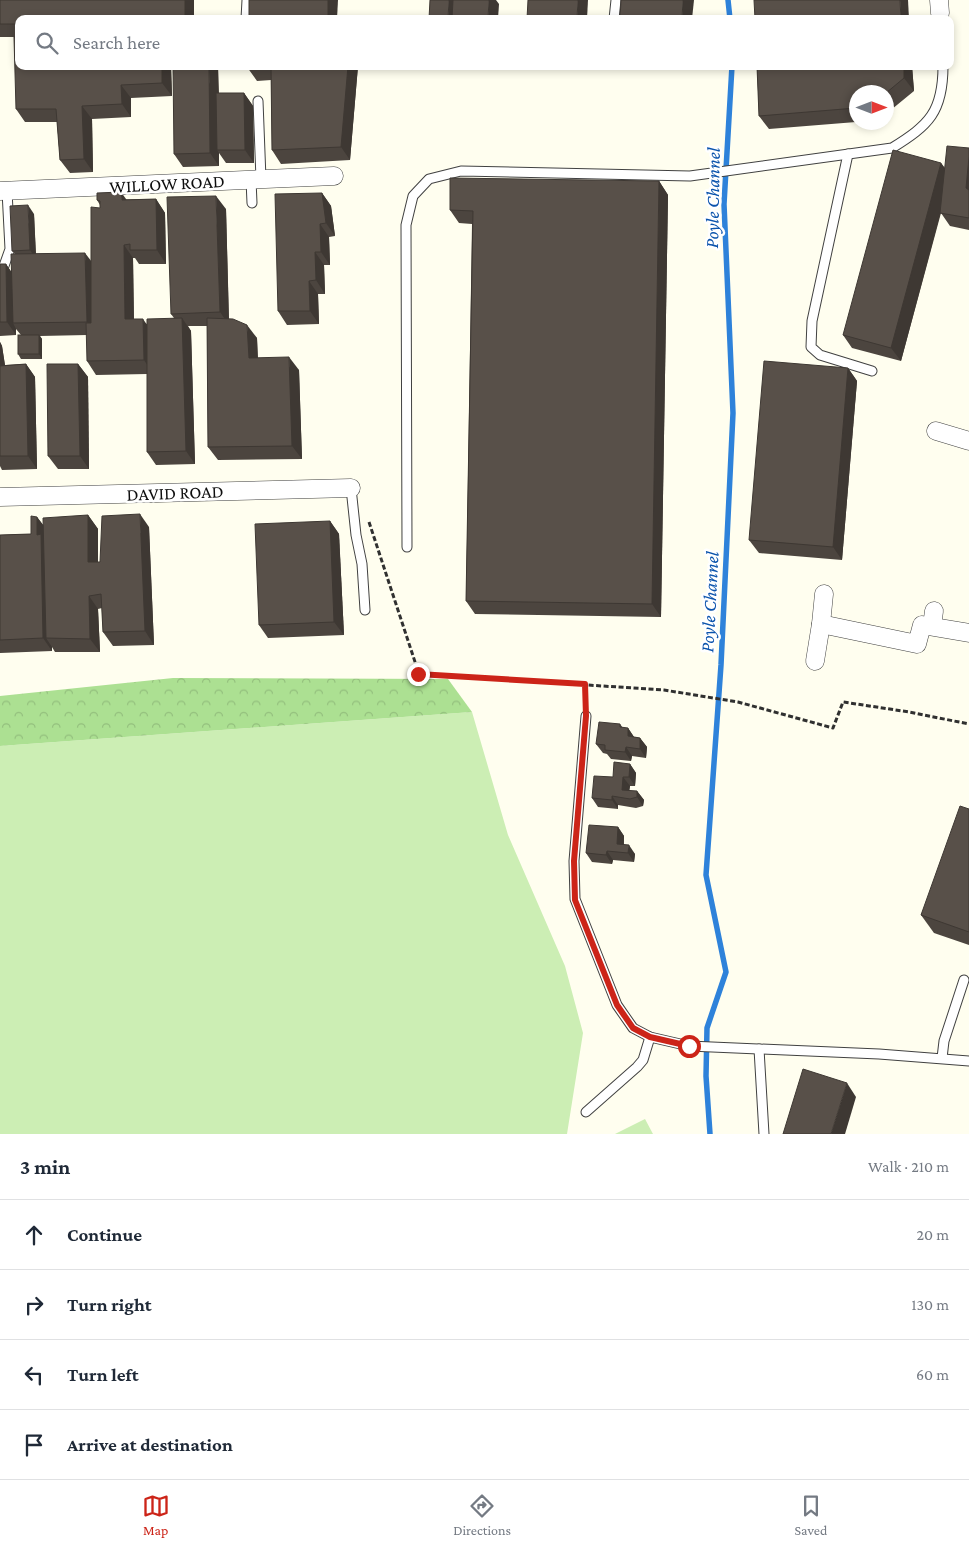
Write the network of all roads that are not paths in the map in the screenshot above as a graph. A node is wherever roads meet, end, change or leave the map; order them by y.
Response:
1 (247, 0) edge
2 (616, 0) edge
3 (246, 15) edge
4 (614, 15) edge
5 (943, 70) edge
6 (258, 101) dead end
7 (848, 154) junction
8 (334, 176) dead end
9 (256, 180) junction
10 (3, 191) edge
11 (252, 203) dead end
12 (0, 268) edge
13 (872, 371) dead end
14 (936, 431) dead end
15 (969, 441) edge
16 (351, 488) joint
17 (0, 498) edge
18 (406, 548) dead end
19 (824, 594) dead end
20 (365, 610) dead end
21 (821, 624) junction
22 (969, 633) edge
23 (815, 661) dead end
24 (586, 716) road end
25 (964, 980) dead end
26 (965, 990) edge
27 (650, 1037) junction
28 (759, 1049) junction
29 (942, 1058) junction
30 (969, 1061) edge
31 (586, 1112) dead end
32 (764, 1134) edge

1 - 3 lane
2 - 4 lane
5 - 7 lane
6 - 9 lane
7 - 13 lane
7 - 18 lane
8 - 9 street, WILLOW ROAD
9 - 10 street, WILLOW ROAD
9 - 11 lane
10 - 12 lane
14 - 15 street
16 - 17 street, DAVID ROAD
16 - 20 lane
19 - 21 street
21 - 22 street
21 - 23 street
24 - 27 lane
25 - 26 lane
26 - 29 lane
27 - 28 lane
27 - 31 lane
28 - 29 lane
28 - 32 lane
29 - 30 lane

